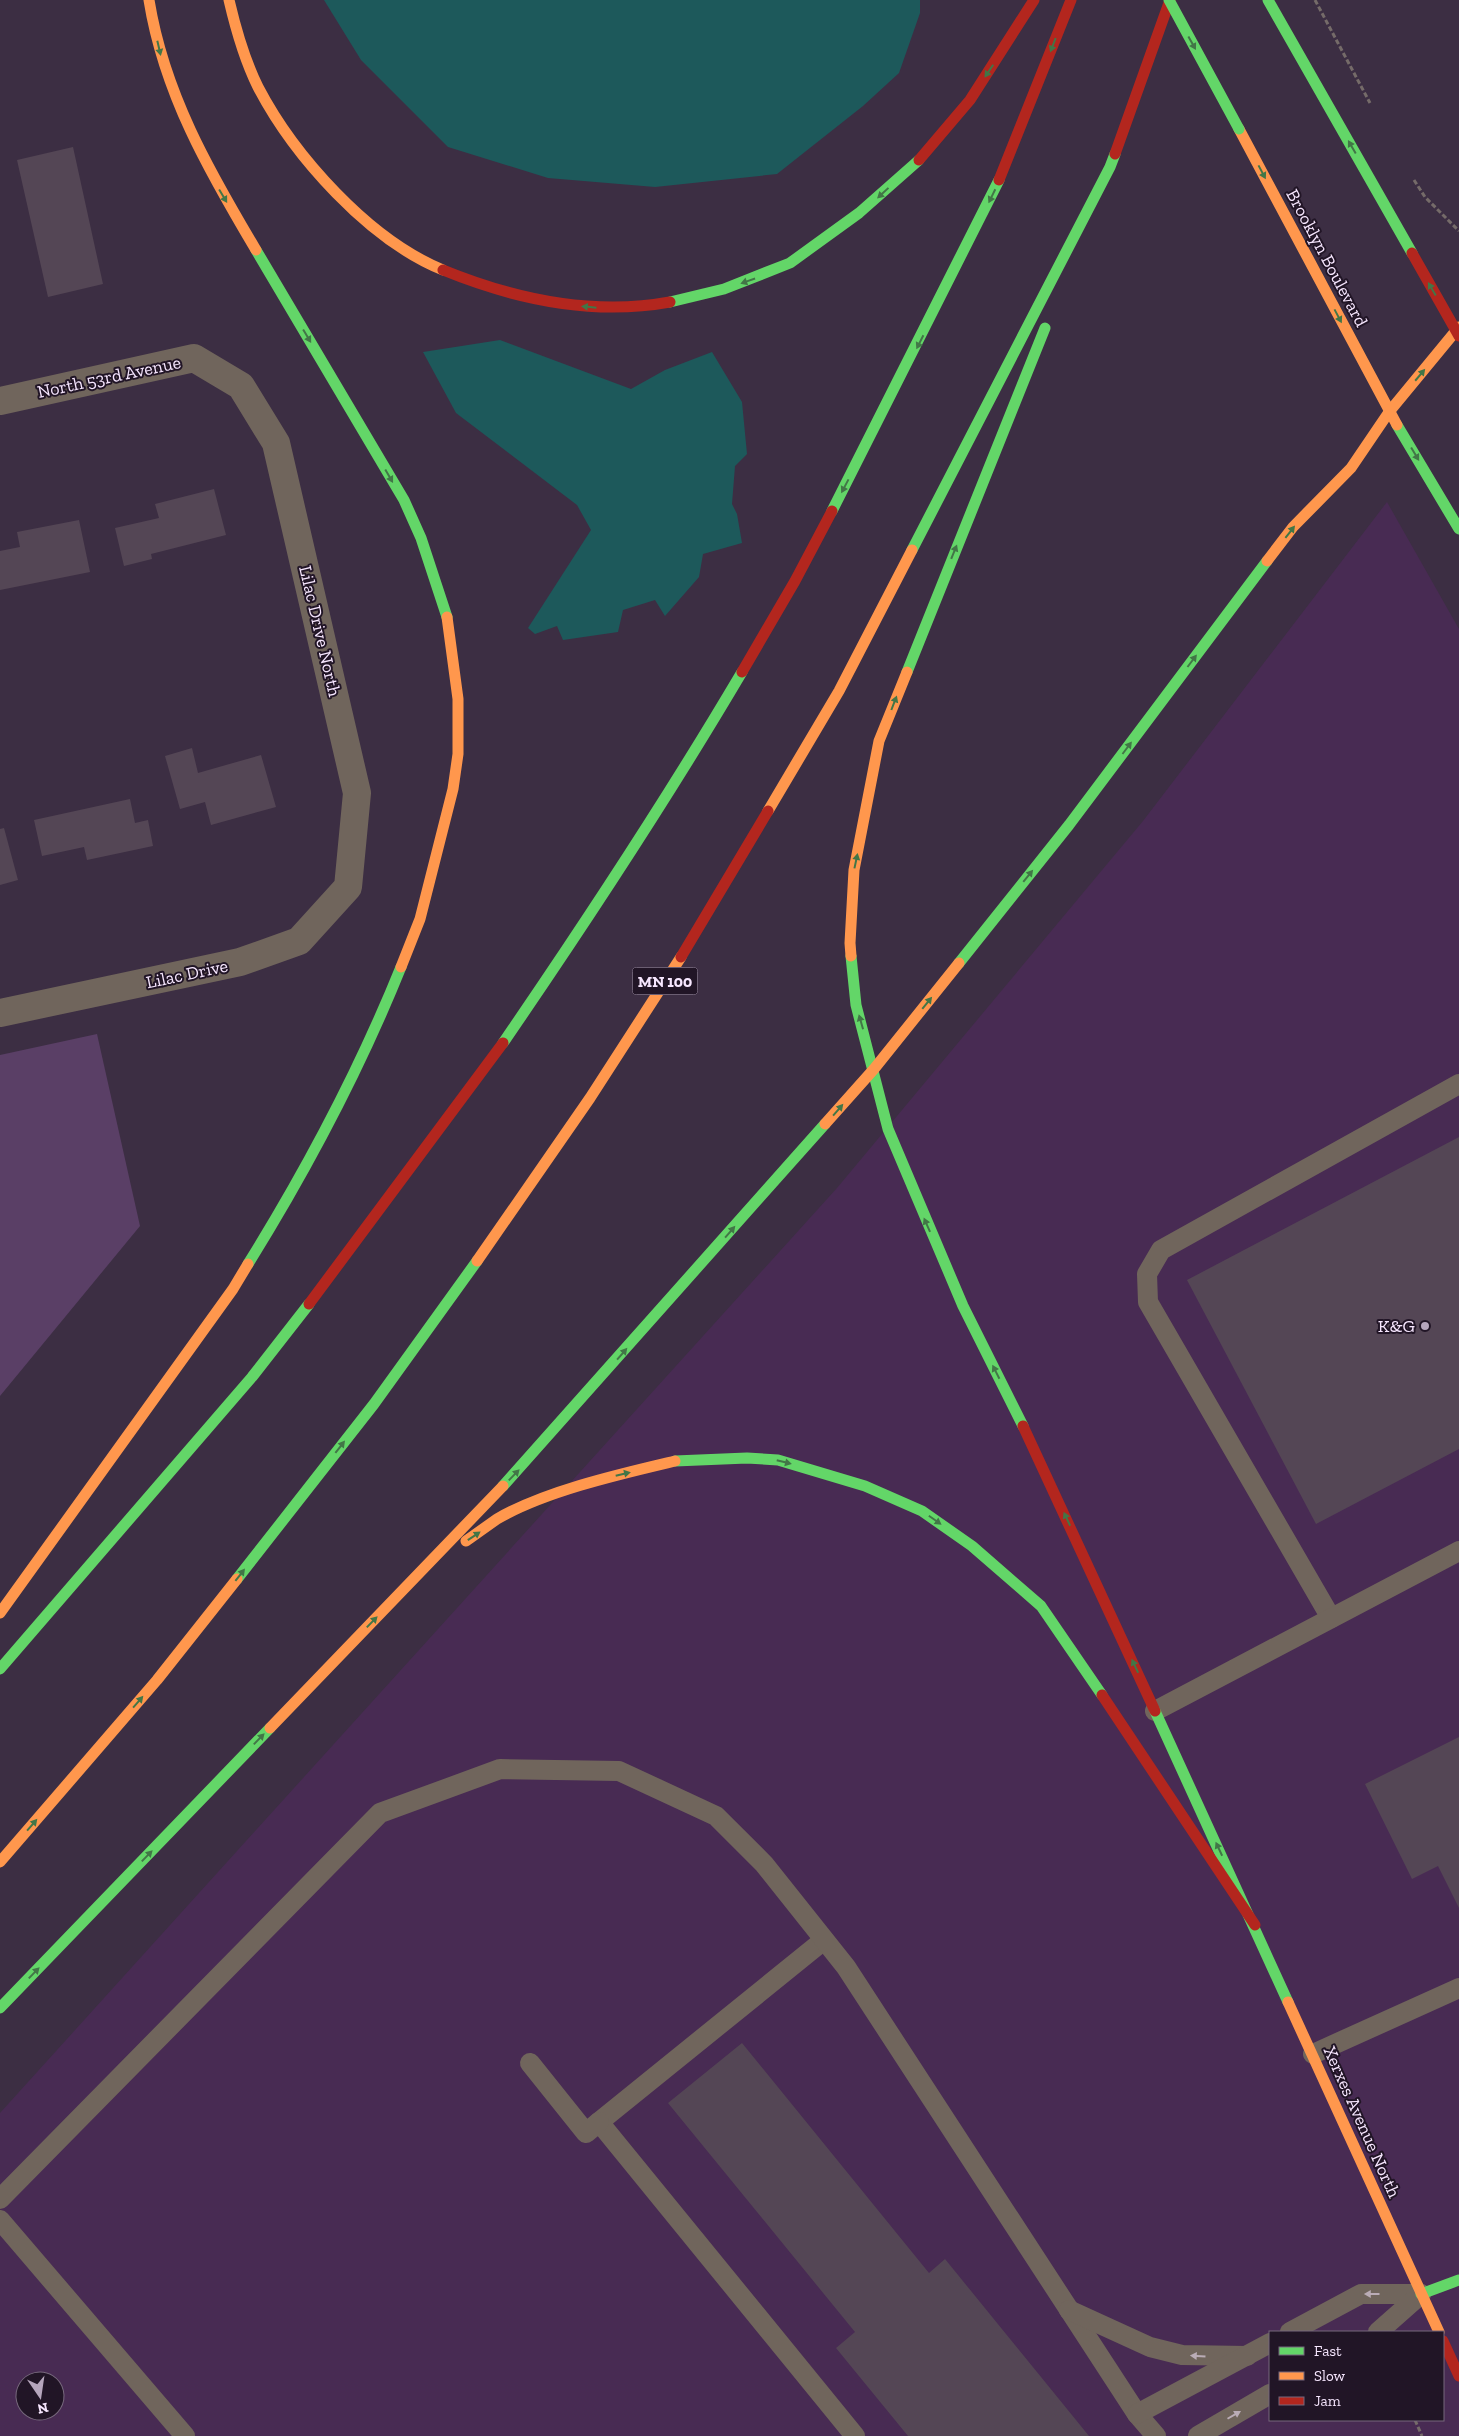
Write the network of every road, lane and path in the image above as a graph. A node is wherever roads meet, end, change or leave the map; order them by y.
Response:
1 (149, 0) edge
2 (229, 0) edge
3 (1034, 0) edge
4 (1071, 0) edge
5 (1170, 0) edge
6 (1268, 0) edge
7 (1315, 0) edge
8 (1371, 104) dead end
9 (1110, 167) junction
10 (1409, 173) dead end
11 (1459, 231) edge
12 (1062, 285) dead end
13 (1047, 321) dead end
14 (1458, 331) edge
15 (241, 386) joint
16 (0, 400) edge
17 (1390, 412) junction
18 (1459, 529) edge
19 (348, 887) joint
20 (0, 1013) edge
21 (874, 1069) junction
22 (1459, 1084) edge
23 (1459, 1551) edge
24 (420, 1573) junction
25 (0, 1613) edge
26 (1331, 1618) junction
27 (0, 1669) edge
28 (1155, 1710) junction
29 (0, 1862) edge
30 (1255, 1925) junction
31 (824, 1940) junction
32 (1459, 1988) edge
33 (0, 2008) edge
34 (1313, 2054) junction
35 (530, 2063) dead end
36 (599, 2122) junction
37 (0, 2199) edge
38 (0, 2220) edge
39 (1459, 2280) edge
40 (1421, 2294) junction
41 (1069, 2310) junction
42 (1292, 2331) edge
43 (1379, 2331) edge
44 (1439, 2331) edge
45 (1444, 2343) edge
46 (1269, 2344) edge
47 (1247, 2356) junction
48 (1459, 2376) edge
49 (1269, 2395) edge
50 (1137, 2414) junction
51 (1415, 2421) edge
52 (185, 2436) edge
53 (855, 2436) edge
54 (1156, 2436) edge
55 (1198, 2436) edge
56 (1422, 2436) edge

1 -> 25 main road
3 -> 2 main road
4 -> 27 main road
5 - 9 main road, MN 100
5 -> 17 main road, Brooklyn Boulevard, bridge
14 -> 6 main road
7 - 8 path
9 - 12 main road
29 -> 9 main road, MN 100
10 - 11 path
21 -> 13 main road
17 -> 14 main road
15 - 16 street, North 53rd Avenue
15 - 19 street, Lilac Drive North
17 -> 18 main road, Brooklyn Boulevard
21 -> 17 main road
19 - 20 street, Lilac Drive
24 -> 21 main road
28 -> 21 main road
22 - 26 lane
23 - 26 lane
24 -> 30 main road
33 -> 24 main road
26 - 28 lane
30 -> 28 main road
30 - 34 main road, Xerxes Avenue North
31 - 36 lane
31 - 37 lane
31 - 41 lane
32 - 34 lane
34 - 40 main road, Xerxes Avenue North
35 - 36 lane
36 - 53 lane
38 - 52 lane
39 - 40 main road
40 -> 42 lane
40 - 43 lane
40 - 44 main road, Xerxes Avenue North
47 -> 41 lane
41 - 50 lane
45 - 48 main road
46 - 47 lane
47 - 50 lane
55 -> 49 lane
50 - 54 lane
51 - 56 path

